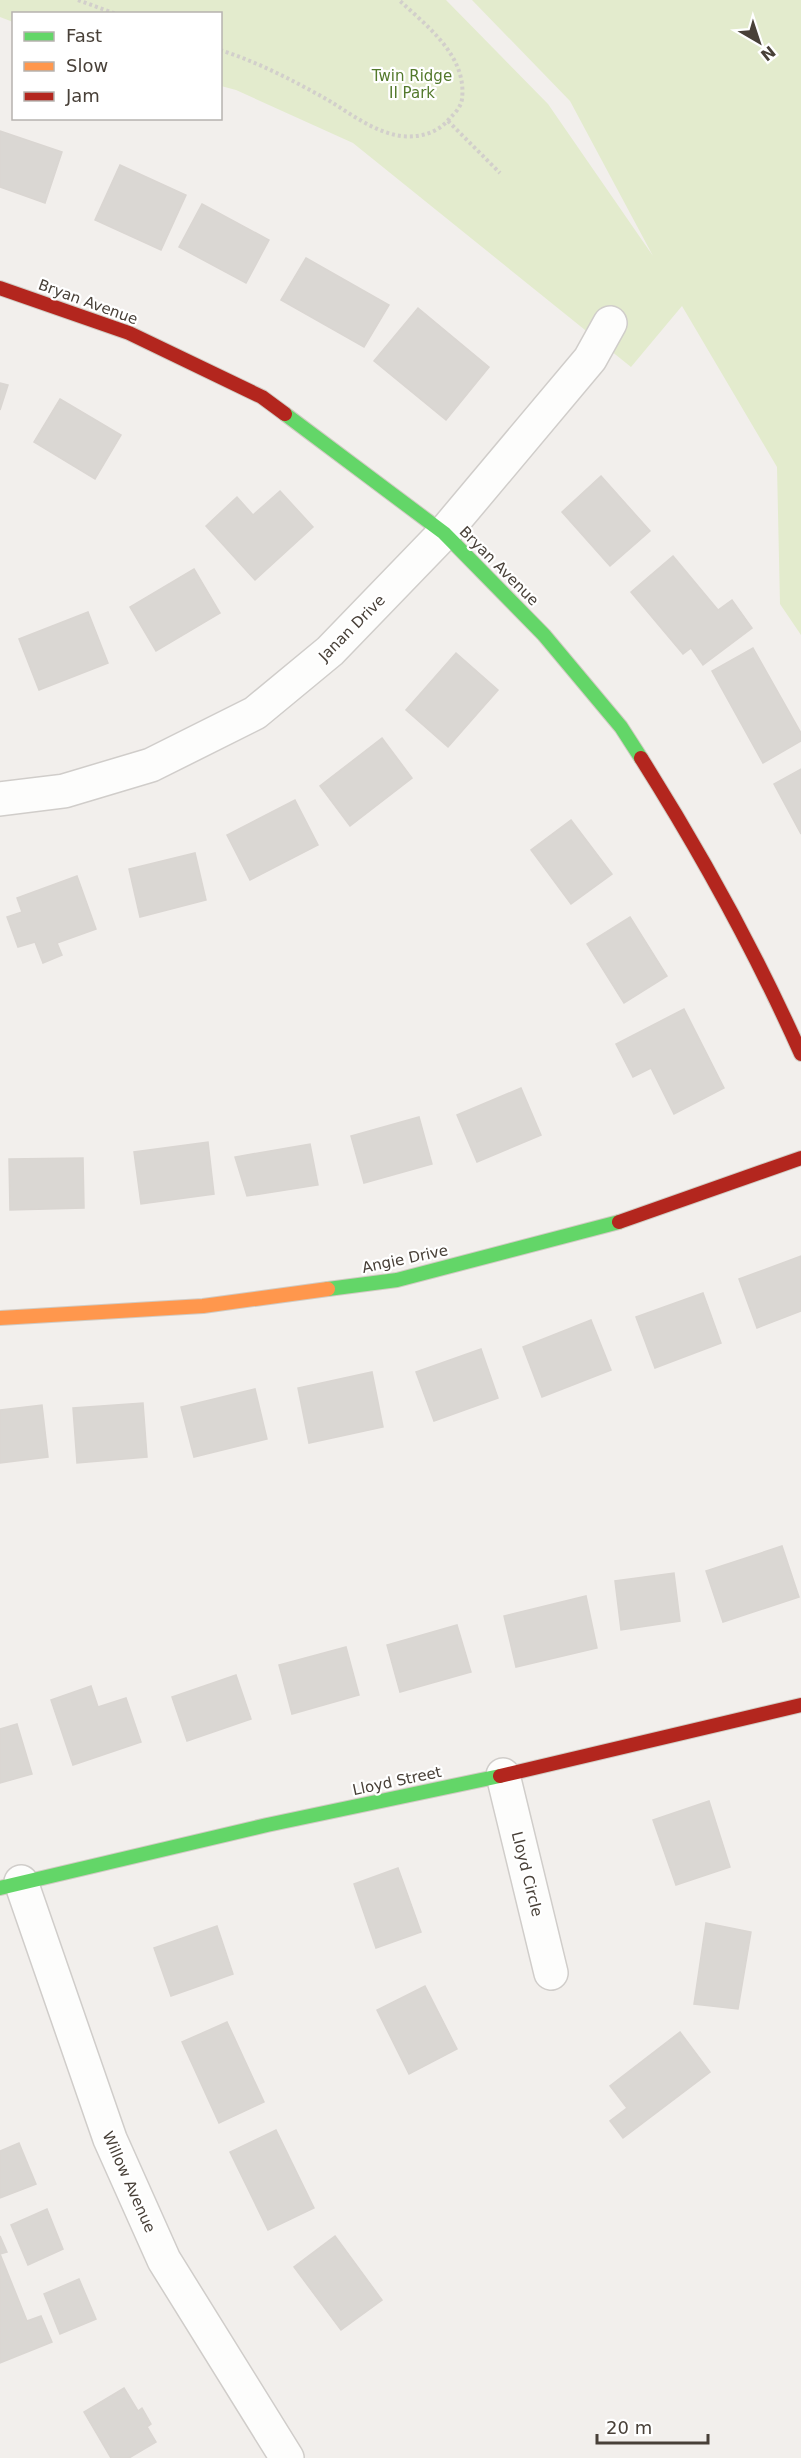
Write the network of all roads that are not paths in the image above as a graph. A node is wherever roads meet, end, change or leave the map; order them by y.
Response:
1 (0, 288) edge
2 (610, 323) dead end
3 (444, 533) junction
4 (0, 799) edge
5 (801, 1054) edge
6 (801, 1158) edge
7 (0, 1318) edge
8 (801, 1705) edge
9 (503, 1775) junction
10 (10, 1885) edge
11 (551, 1973) dead end
12 (287, 2458) edge

1 - 3 street, Bryan Avenue
2 - 3 street, Janan Drive
3 - 4 street, Janan Drive
3 - 5 street, Bryan Avenue
6 - 7 street, Angie Drive
8 - 9 street, Lloyd Street
9 - 10 street, Lloyd Street
9 - 11 street, Lloyd Circle
10 - 12 street, Willow Avenue

